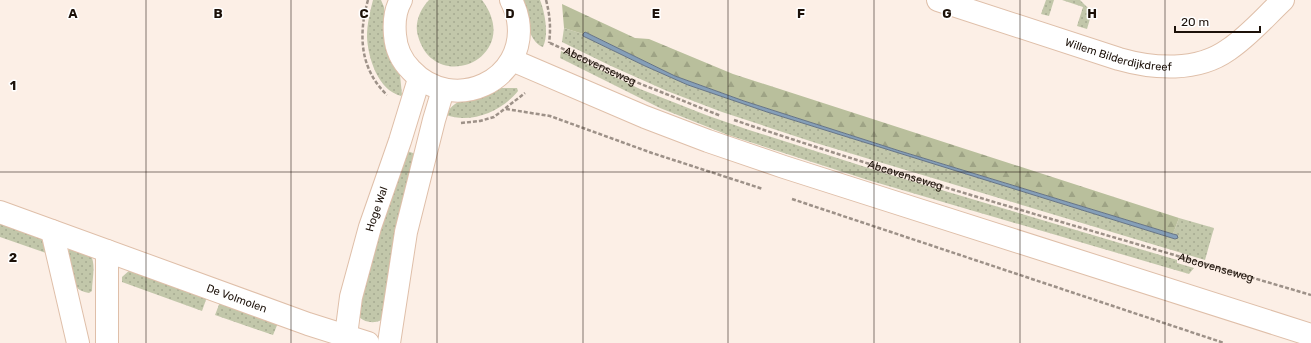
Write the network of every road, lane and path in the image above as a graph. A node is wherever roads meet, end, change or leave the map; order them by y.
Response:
1 (511, 0) edge
2 (546, 0) edge
3 (938, 0) edge
4 (1283, 0) edge
5 (400, 1) edge
6 (979, 6) edge
7 (512, 60) junction
8 (419, 79) junction
9 (443, 90) junction
10 (506, 109) dead end
11 (770, 192) dead end
12 (785, 196) dead end
13 (0, 212) edge
14 (52, 231) junction
15 (107, 251) junction
16 (1311, 296) edge
17 (1311, 335) edge
18 (346, 340) edge
19 (78, 343) edge
20 (107, 343) edge
21 (368, 343) edge
22 (389, 343) edge
23 (1224, 343) edge

1 - 7 street
2 - 16 path, Abcovenseweg
3 - 6 street, Willem Bilderdijkdreef
4 - 6 street, Willem Bilderdijkdreef
5 - 8 street
7 - 9 street
7 - 17 street
8 - 9 street
8 - 18 street, Hoge Wal
9 - 22 street
10 - 11 path
12 - 23 path
13 - 14 street, De Volmolen
14 - 15 street, De Volmolen
14 - 19 street
15 - 18 street, De Volmolen
15 - 20 street
18 - 21 street, De Volmolen

